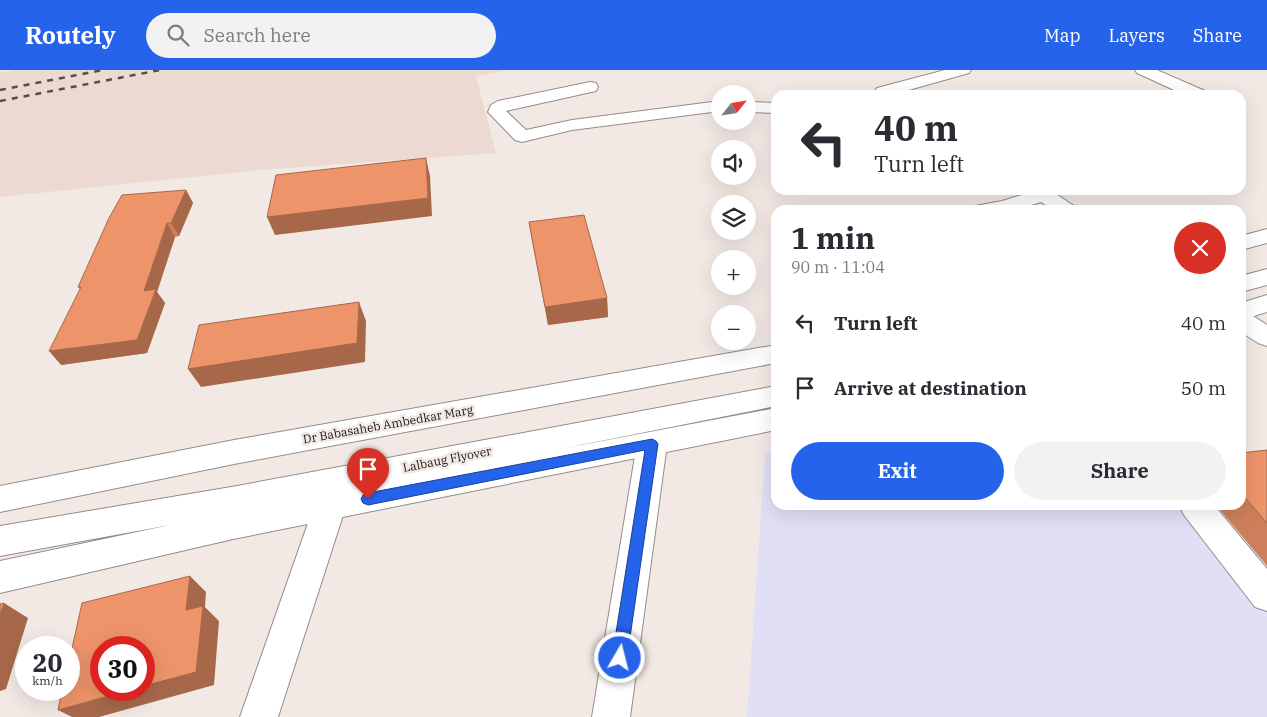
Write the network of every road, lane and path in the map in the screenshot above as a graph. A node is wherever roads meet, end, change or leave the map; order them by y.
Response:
1 (963, 70) edge
2 (1143, 70) edge
3 (590, 87) dead end
4 (894, 90) edge
5 (1188, 90) edge
6 (711, 107) edge
7 (756, 107) edge
8 (771, 108) edge
9 (1035, 195) edge
10 (1043, 195) edge
11 (1009, 205) edge
12 (1059, 205) edge
13 (1267, 236) edge
14 (1246, 242) edge
15 (1267, 265) edge
16 (1246, 271) edge
17 (1267, 277) edge
18 (1246, 283) edge
19 (1267, 302) edge
20 (1246, 310) edge
21 (1246, 323) edge
22 (1267, 337) edge
23 (771, 355) edge
24 (771, 385) edge
25 (771, 397) edge
26 (771, 420) edge
27 (652, 444) junction
28 (0, 498) edge
29 (330, 506) junction
30 (1199, 510) edge
31 (0, 524) edge
32 (0, 541) edge
33 (0, 577) edge
34 (1267, 595) edge
35 (259, 717) edge
36 (611, 717) edge

1 - 4 main road
2 - 5 main road
3 - 6 main road
7 - 8 main road
9 - 11 main road
10 - 12 main road
13 - 14 main road
15 - 16 main road
17 - 18 main road
19 - 20 main road
21 - 22 main road
23 - 28 main road, Dr Babasaheb Ambedkar Marg
24 - 31 main road, Lalbaug Flyover
25 - 32 main road, Lalbaug Flyover
26 - 27 main road
27 - 29 main road
27 - 36 main road
29 - 33 main road
29 - 35 main road
30 - 34 main road

